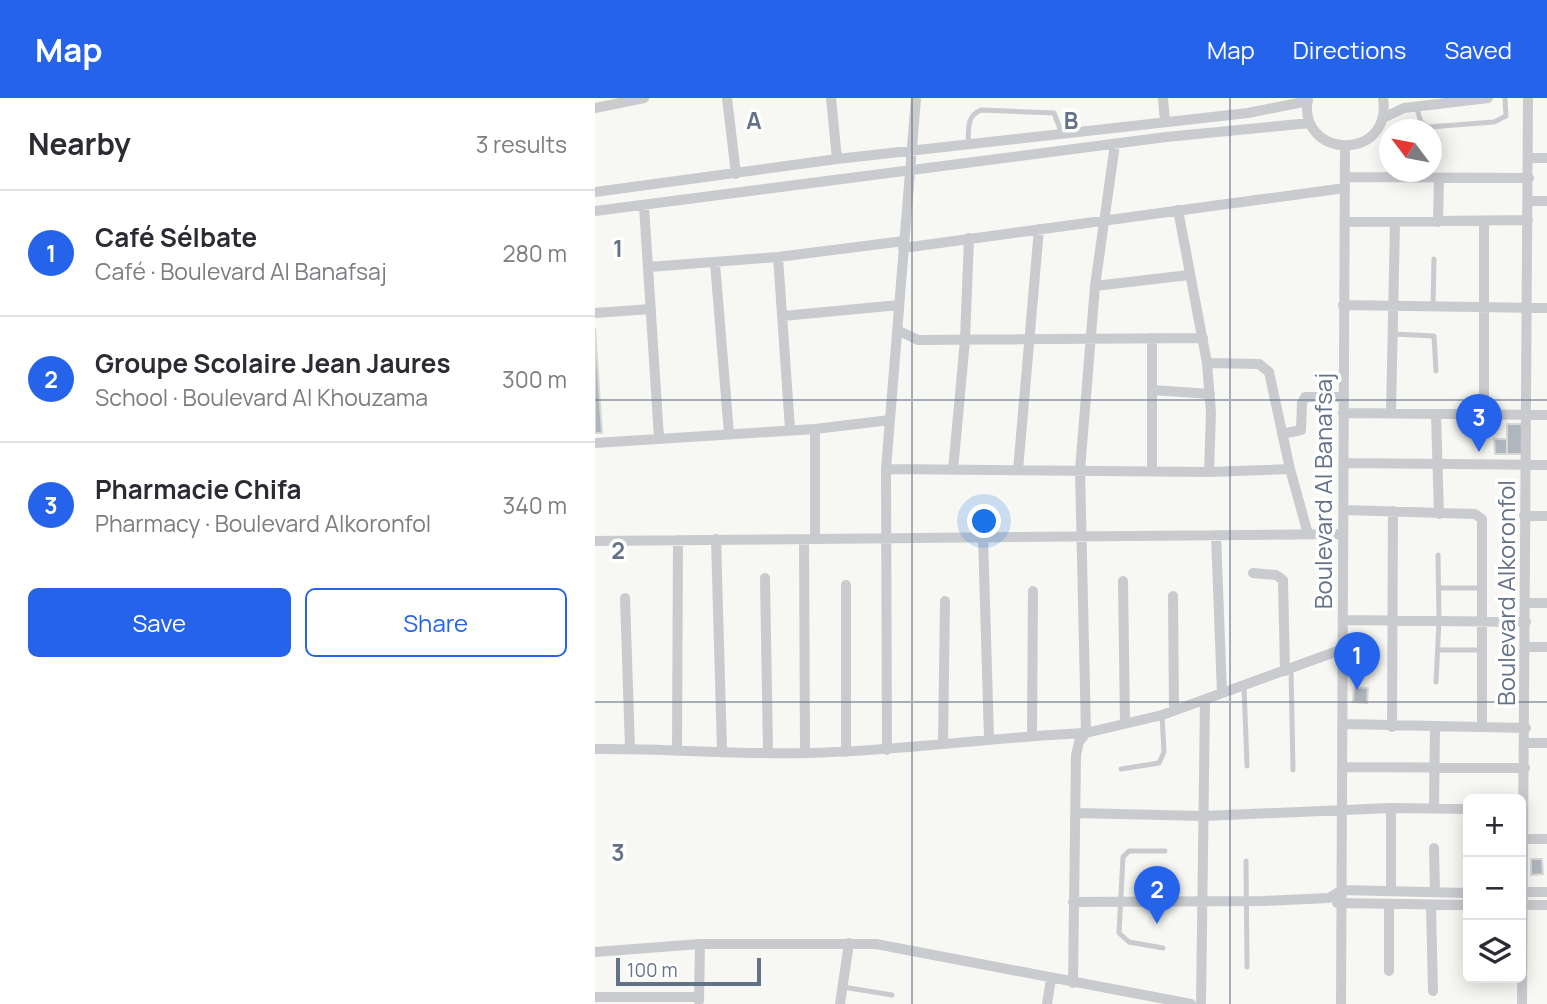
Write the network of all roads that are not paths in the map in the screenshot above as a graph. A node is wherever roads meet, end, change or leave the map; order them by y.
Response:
1 (645, 98) edge
2 (727, 98) edge
3 (831, 98) edge
4 (916, 98) edge
5 (1163, 98) edge
6 (1383, 98) edge
7 (1489, 98) edge
8 (1505, 98) edge
9 (1528, 98) edge
10 (1308, 99) edge
11 (1293, 102) edge
12 (1416, 106) junction
13 (595, 108) edge
14 (1383, 118) junction
15 (1165, 122) junction
16 (1310, 122) junction
17 (1062, 134) junction
18 (1115, 144) junction
19 (968, 145) junction
20 (1345, 146) junction
21 (912, 152) junction
22 (1529, 158) junction
23 (1547, 158) edge
24 (837, 159) junction
25 (911, 172) junction
26 (736, 174) junction
27 (1442, 178) edge
28 (1529, 178) junction
29 (1379, 181) edge
30 (1439, 182) edge
31 (1345, 183) junction
32 (595, 192) edge
33 (1529, 201) junction
34 (1547, 201) edge
35 (644, 206) junction
36 (1178, 210) junction
37 (595, 211) edge
38 (1104, 220) junction
39 (1528, 220) junction
40 (1345, 222) junction
41 (1395, 222) junction
42 (1438, 222) junction
43 (1484, 222) junction
44 (1039, 229) junction
45 (969, 238) junction
46 (903, 244) junction
47 (778, 257) junction
48 (1434, 259) dead end
49 (715, 263) junction
50 (649, 267) junction
51 (1189, 275) junction
52 (1095, 286) junction
53 (899, 305) junction
54 (1343, 305) junction
55 (1393, 306) junction
56 (1433, 307) junction
57 (1483, 308) junction
58 (1527, 308) junction
59 (1547, 308) edge
60 (651, 309) junction
61 (595, 313) edge
62 (783, 316) junction
63 (899, 331) junction
64 (1393, 334) junction
65 (1152, 338) junction
66 (1203, 338) junction
67 (1028, 339) junction
68 (1090, 339) junction
69 (965, 340) junction
70 (1207, 363) junction
71 (1436, 371) dead end
72 (1152, 390) junction
73 (1210, 394) junction
74 (1343, 397) junction
75 (1343, 413) junction
76 (1391, 413) junction
77 (1436, 415) junction
78 (1484, 415) junction
79 (1526, 415) junction
80 (1547, 415) edge
81 (890, 420) junction
82 (790, 429) junction
83 (815, 429) junction
84 (729, 434) junction
85 (1282, 434) junction
86 (659, 438) junction
87 (595, 443) edge
88 (1345, 463) junction
89 (1438, 464) junction
90 (1527, 465) junction
91 (1547, 465) edge
92 (887, 469) junction
93 (1290, 469) junction
94 (953, 470) junction
95 (1018, 470) junction
96 (1080, 470) junction
97 (1152, 470) junction
98 (1209, 472) junction
99 (1344, 510) junction
100 (1393, 511) junction
101 (1439, 513) junction
102 (1524, 516) junction
103 (1547, 516) edge
104 (1308, 534) junction
105 (1343, 534) junction
106 (1216, 535) junction
107 (1083, 536) junction
108 (983, 537) junction
109 (886, 538) junction
110 (716, 539) junction
111 (810, 539) junction
112 (678, 540) junction
113 (595, 541) edge
114 (1438, 555) dead end
115 (1253, 573) dead end
116 (765, 578) dead end
117 (1123, 581) dead end
118 (846, 585) dead end
119 (1482, 588) junction
120 (1439, 589) junction
121 (1033, 591) dead end
122 (1173, 596) dead end
123 (625, 598) dead end
124 (945, 601) dead end
125 (1526, 603) junction
126 (1547, 603) edge
127 (1344, 620) junction
128 (1394, 620) junction
129 (1439, 621) junction
130 (1481, 621) junction
131 (1526, 622) junction
132 (1527, 647) junction
133 (1547, 647) edge
134 (1343, 649) junction
135 (1438, 650) junction
136 (1481, 650) junction
137 (1288, 670) junction
138 (1436, 682) dead end
139 (1244, 686) junction
140 (1222, 693) junction
141 (1205, 700) junction
142 (1174, 711) junction
143 (1162, 715) junction
144 (1125, 723) junction
145 (1345, 724) junction
146 (1392, 727) junction
147 (1435, 727) junction
148 (1482, 727) junction
149 (1525, 728) junction
150 (1086, 733) junction
151 (1032, 736) junction
152 (989, 738) junction
153 (1526, 743) junction
154 (1547, 743) edge
155 (943, 744) junction
156 (631, 748) junction
157 (595, 749) edge
158 (677, 749) junction
159 (722, 750) junction
160 (887, 750) junction
161 (768, 752) junction
162 (846, 752) junction
163 (806, 753) junction
164 (1247, 766) dead end
165 (1343, 767) junction
166 (1434, 768) junction
167 (1525, 768) junction
168 (1121, 769) dead end
169 (1293, 770) dead end
170 (1524, 794) edge
171 (1391, 808) junction
172 (1434, 808) junction
173 (1463, 809) edge
174 (1341, 810) junction
175 (1076, 813) junction
176 (1203, 816) junction
177 (1526, 839) edge
178 (1547, 839) edge
179 (1434, 848) dead end
180 (1165, 851) dead end
181 (1246, 861) dead end
182 (1342, 890) junction
183 (1391, 891) junction
184 (1436, 892) junction
185 (1463, 892) edge
186 (1526, 892) edge
187 (1547, 892) edge
188 (1329, 898) junction
189 (1073, 902) junction
190 (1121, 902) junction
191 (1247, 902) junction
192 (1205, 903) junction
193 (1341, 905) junction
194 (1389, 905) junction
195 (1463, 905) edge
196 (1526, 905) edge
197 (1547, 905) edge
198 (1431, 906) junction
199 (1521, 920) edge
200 (849, 943) junction
201 (700, 944) junction
202 (1163, 948) dead end
203 (595, 952) edge
204 (1247, 967) dead end
205 (1389, 971) dead end
206 (1051, 979) junction
207 (1073, 983) junction
208 (843, 987) junction
209 (1433, 991) dead end
210 (892, 995) dead end
211 (595, 997) edge
212 (699, 1000) edge
213 (840, 1004) edge
214 (1047, 1004) edge
215 (1191, 1004) edge
216 (1201, 1004) edge
217 (1341, 1004) edge
218 (1522, 1004) edge

1 - 13 street
2 - 26 street
3 - 24 street
4 - 21 street
5 - 15 street
6 - 14 street
7 - 12 street
8 - 12 lane
9 - 22 street, Boulevard Alkoronfol
10 - 11 street
10 - 16 street
11 - 15 street
12 - 14 street
14 - 20 street
15 - 17 street
16 - 18 street
16 - 20 street
17 - 19 street
17 - 19 lane
18 - 25 street
18 - 38 street
19 - 21 street
20 - 31 street, Boulevard Al Banafsaj
21 - 24 street
21 - 25 street
22 - 23 street
22 - 28 street, Boulevard Alkoronfol
24 - 26 street
25 - 35 street
25 - 46 street
26 - 32 street
27 - 28 street
28 - 33 street, Boulevard Alkoronfol
29 - 31 street
30 - 42 street
31 - 36 street
31 - 40 street, Boulevard Al Banafsaj
33 - 34 street
33 - 39 street, Boulevard Alkoronfol
35 - 37 street
35 - 50 street
36 - 38 street
36 - 51 street
38 - 44 street
38 - 52 street
39 - 43 street
39 - 58 street, Boulevard Alkoronfol
40 - 41 street
40 - 54 street, Boulevard Al Banafsaj
41 - 42 street
41 - 55 street
42 - 43 street
43 - 57 street
44 - 45 street
44 - 67 street
45 - 46 street
45 - 69 street
46 - 47 street
46 - 53 street
47 - 49 street
47 - 62 street
48 - 56 lane
49 - 50 street
49 - 84 street
50 - 60 street
51 - 52 street
51 - 66 street
52 - 68 street
53 - 62 street
53 - 63 street
54 - 55 street
54 - 74 street, Boulevard Al Banafsaj
55 - 56 street
55 - 64 street
56 - 57 street
57 - 58 street
57 - 78 street
58 - 59 street
58 - 79 street, Boulevard Alkoronfol
60 - 61 street
60 - 86 street
62 - 82 street
63 - 69 street
63 - 81 street
64 - 71 lane
64 - 76 street
65 - 66 street
65 - 68 street
65 - 72 street
66 - 70 street
67 - 68 street
67 - 69 street
67 - 95 street
68 - 96 street
69 - 94 street
70 - 73 street
70 - 85 street
72 - 73 street
72 - 97 street
73 - 98 street
74 - 75 street, Boulevard Al Banafsaj
74 - 85 street
75 - 76 street
75 - 88 street, Boulevard Al Banafsaj
76 - 77 street
77 - 78 street
77 - 89 street
78 - 79 street
79 - 80 street
79 - 90 street, Boulevard Alkoronfol
81 - 83 street
81 - 92 street
82 - 83 street
82 - 84 street
83 - 111 street
84 - 86 street
85 - 93 street
86 - 87 street
88 - 89 street
88 - 99 street, Boulevard Al Banafsaj
89 - 90 street
89 - 101 street
90 - 91 street
90 - 102 street, Boulevard Alkoronfol
92 - 94 street
92 - 109 street
93 - 98 street
93 - 104 street
94 - 95 street
95 - 96 street
96 - 97 street
96 - 107 street
97 - 98 street
99 - 100 street
99 - 105 street, Boulevard Al Banafsaj
100 - 101 street
100 - 128 street
101 - 119 street
102 - 103 street
102 - 125 street, Boulevard Alkoronfol
104 - 105 street
104 - 106 street
105 - 127 street, Boulevard Al Banafsaj
106 - 107 street
106 - 140 street
107 - 108 street
107 - 150 street
108 - 109 street
108 - 152 street
109 - 111 street
109 - 160 street
110 - 111 street
110 - 112 street
110 - 159 street
111 - 163 street
112 - 113 street
112 - 158 street
114 - 120 lane
115 - 137 street
116 - 161 street
117 - 144 street
118 - 162 street
119 - 120 lane
119 - 130 street
120 - 129 lane
121 - 151 street
122 - 142 street
123 - 156 street
124 - 155 street
125 - 126 street
125 - 131 street, Boulevard Alkoronfol
127 - 128 street
127 - 134 street, Boulevard Al Banafsaj
128 - 129 street
128 - 146 street
129 - 130 street
129 - 135 lane
130 - 131 street
130 - 136 street
131 - 132 street, Boulevard Alkoronfol
132 - 133 street
132 - 149 street, Boulevard Alkoronfol
134 - 137 street
134 - 145 street, Boulevard Al Banafsaj
135 - 136 lane
135 - 138 lane
136 - 148 street
137 - 139 street
137 - 169 lane
139 - 140 street
139 - 164 lane
140 - 141 street
141 - 142 street
141 - 176 street
142 - 143 street
143 - 144 street
143 - 168 lane
144 - 150 street
145 - 146 street
145 - 165 street, Boulevard Al Banafsaj
146 - 147 street
147 - 148 street
147 - 166 street
148 - 149 street
149 - 153 street, Boulevard Alkoronfol
150 - 151 street
150 - 175 street
151 - 152 street
152 - 155 street
153 - 154 street
153 - 167 street, Boulevard Alkoronfol
155 - 160 street
156 - 157 street
156 - 158 street
158 - 159 street
159 - 161 street
160 - 162 street
161 - 163 street
162 - 163 street
165 - 166 street
165 - 174 street, Boulevard Al Banafsaj
166 - 167 street
166 - 172 street
167 - 170 street, Boulevard Alkoronfol
171 - 172 street
171 - 174 street
171 - 183 street
172 - 173 street
174 - 176 street
174 - 182 street, Boulevard Al Banafsaj
175 - 176 street
175 - 189 street
176 - 192 street
177 - 178 street
179 - 184 street
180 - 190 lane
181 - 191 lane
182 - 183 street
182 - 188 street
182 - 193 street, Boulevard Al Banafsaj
183 - 184 street
184 - 185 street
186 - 187 street
188 - 191 street
188 - 193 street
189 - 190 street
189 - 207 street
190 - 192 street
190 - 202 lane
191 - 192 street
191 - 204 lane
192 - 216 street
193 - 194 street
193 - 217 street, Boulevard Al Banafsaj
194 - 198 street
194 - 205 street
195 - 198 street
196 - 197 street
198 - 209 street
199 - 218 street, Boulevard Alkoronfol
200 - 201 street
200 - 206 street
200 - 208 street
201 - 203 street
201 - 212 street
206 - 207 street
206 - 214 street
207 - 215 street
208 - 210 lane
208 - 213 street
211 - 212 street

